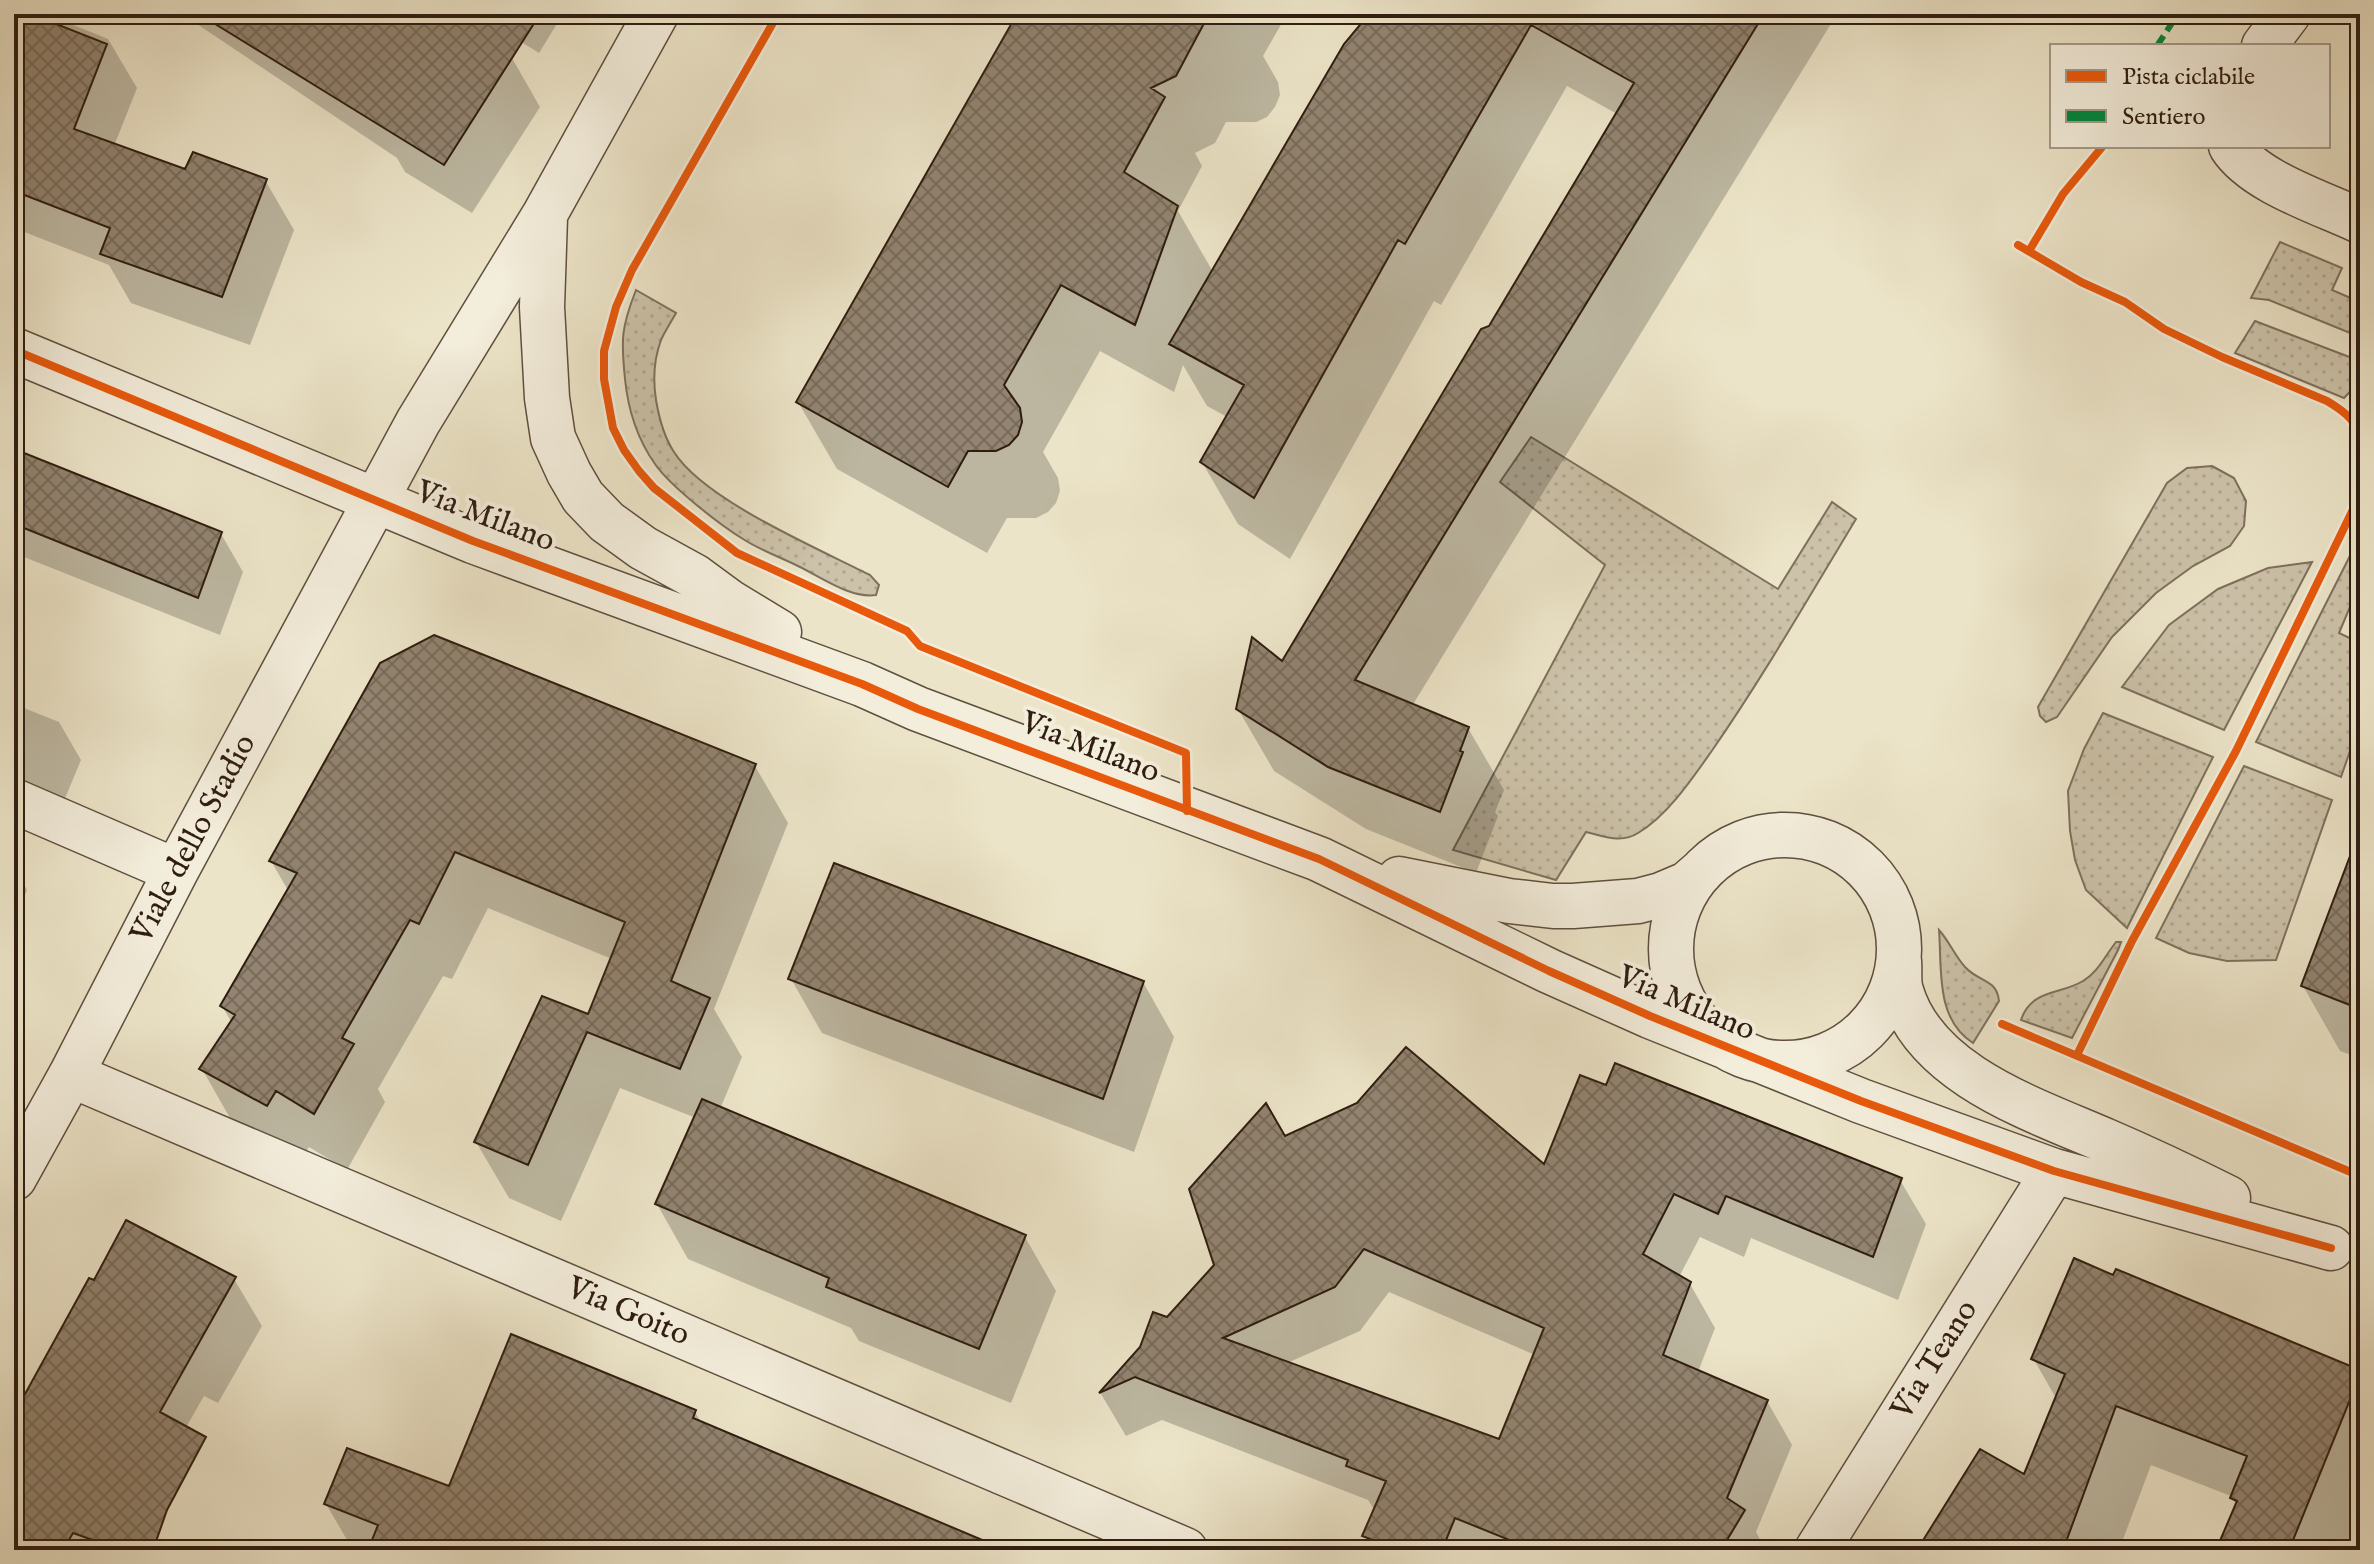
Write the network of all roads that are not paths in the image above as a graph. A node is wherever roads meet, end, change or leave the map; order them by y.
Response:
1 (656, 14) edge
2 (2288, 14) edge
3 (2266, 44) edge
4 (2232, 148) edge
5 (545, 214) junction
6 (2360, 221) edge
7 (14, 350) edge
8 (377, 500) junction
9 (862, 684) junction
10 (14, 801) edge
11 (1319, 859) junction
12 (176, 871) junction
13 (1702, 871) junction
14 (1899, 959) junction
15 (1744, 1055) junction
16 (71, 1075) junction
17 (2054, 1171) junction
18 (14, 1178) edge
19 (2345, 1253) edge
20 (1185, 1550) edge
21 (1817, 1550) edge

1 - 5 street, Viale dello Stadio
2 - 3 street
4 - 6 street
5 - 8 street, Viale dello Stadio
5 - 9 street, Via Milano
7 - 8 street, Via Milano
8 - 9 street, Via Milano
8 - 12 street, Viale dello Stadio
9 - 11 street, Via Milano
10 - 12 street
11 - 13 street, Via Milano
11 - 15 street, Via Milano
12 - 16 street, Viale dello Stadio
13 - 14 street
13 - 15 street
14 - 15 street
14 - 19 street, Via Milano
15 - 17 street, Via Milano
16 - 18 street, Viale dello Stadio
16 - 20 street, Via Goito
17 - 19 street, Via Milano
17 - 21 street, Via Teano

